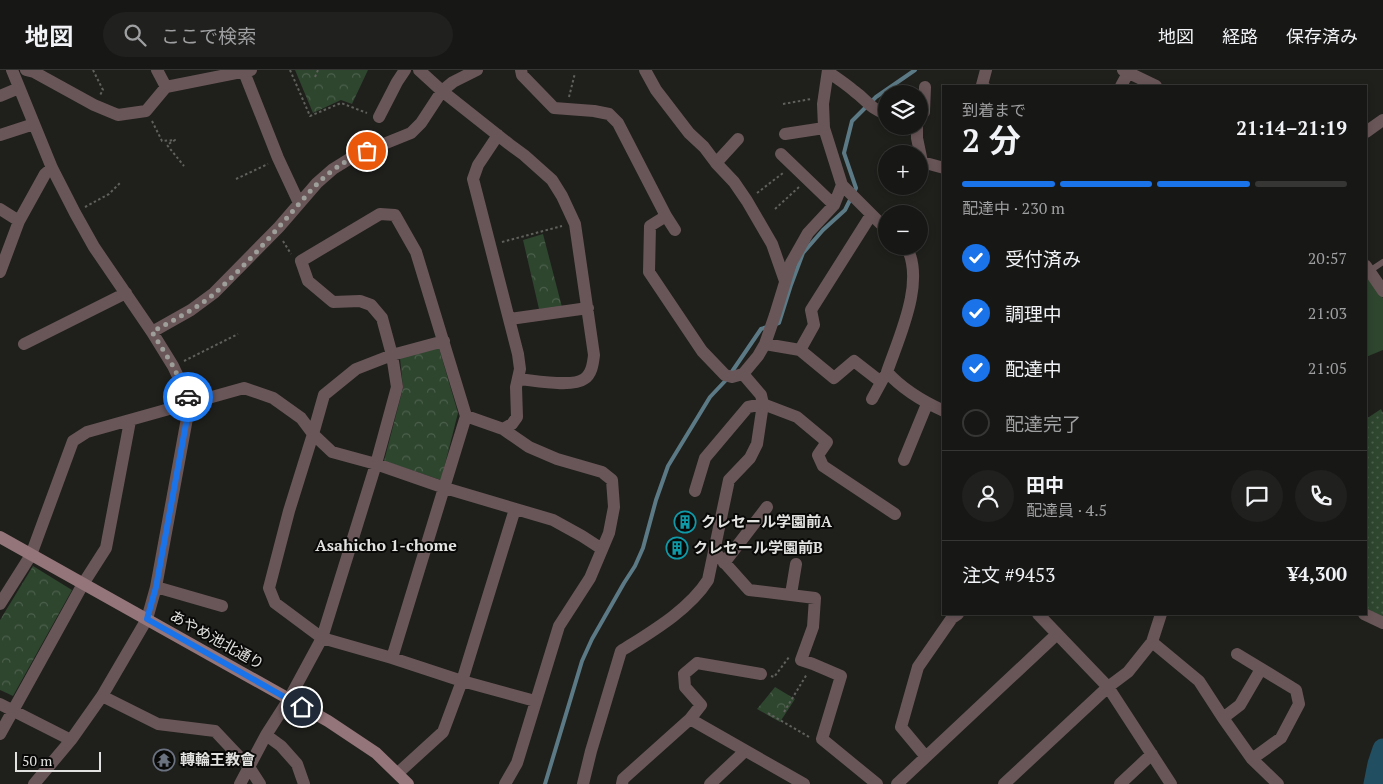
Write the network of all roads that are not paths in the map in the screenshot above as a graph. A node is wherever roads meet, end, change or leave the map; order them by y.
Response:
1 (17, 70) edge
2 (157, 70) edge
3 (405, 70) edge
4 (419, 70) edge
5 (477, 70) edge
6 (521, 70) edge
7 (644, 70) edge
8 (247, 71) edge
9 (828, 71) edge
10 (1125, 71) edge
11 (1121, 85) edge
12 (1154, 85) edge
13 (166, 87) junction
14 (19, 88) junction
15 (442, 91) junction
16 (0, 96) edge
17 (878, 111) edge
18 (379, 117) road end
19 (1383, 120) edge
20 (34, 124) junction
21 (824, 128) junction
22 (1367, 131) edge
23 (785, 134) dead end
24 (0, 135) edge
25 (498, 135) junction
26 (916, 135) edge
27 (738, 139) dead end
28 (781, 154) dead end
29 (716, 163) junction
30 (942, 167) edge
31 (52, 168) junction
32 (842, 185) junction
33 (299, 203) junction
34 (834, 206) junction
35 (0, 209) edge
36 (871, 215) junction
37 (666, 216) junction
38 (19, 221) junction
39 (878, 222) edge
40 (675, 230) dead end
41 (911, 255) edge
42 (1383, 262) edge
43 (1370, 267) edge
44 (0, 272) edge
45 (785, 281) junction
46 (1383, 291) edge
47 (126, 293) junction
48 (588, 308) junction
49 (510, 319) junction
50 (152, 332) junction
51 (444, 341) junction
52 (24, 344) dead end
53 (765, 344) junction
54 (800, 350) junction
55 (392, 355) junction
56 (743, 374) junction
57 (884, 377) junction
58 (518, 379) junction
59 (872, 399) dead end
60 (190, 402) junction
61 (763, 404) junction
62 (927, 404) junction
63 (942, 410) edge
64 (466, 416) junction
65 (130, 421) junction
66 (503, 429) junction
67 (314, 434) junction
68 (904, 460) dead end
69 (376, 464) junction
70 (445, 488) junction
71 (695, 491) dead end
72 (767, 507) dead end
73 (515, 509) junction
74 (895, 514) dead end
75 (0, 537) edge
76 (602, 549) junction
77 (714, 552) junction
78 (31, 555) junction
79 (724, 563) junction
80 (796, 564) dead end
81 (83, 584) junction
82 (156, 587) junction
83 (791, 594) junction
84 (0, 604) edge
85 (222, 606) dead end
86 (956, 615) edge
87 (1039, 615) edge
88 (1161, 615) edge
89 (1366, 615) edge
90 (147, 619) junction
91 (1383, 623) edge
92 (1057, 634) junction
93 (322, 638) junction
94 (1152, 642) junction
95 (1237, 654) dead end
96 (392, 658) junction
97 (1261, 669) junction
98 (761, 674) road end
99 (462, 681) junction
100 (1108, 687) junction
101 (102, 696) junction
102 (290, 699) junction
103 (535, 701) junction
104 (0, 704) edge
105 (14, 710) junction
106 (1223, 718) junction
107 (690, 719) junction
108 (0, 734) edge
109 (266, 735) junction
110 (71, 740) junction
111 (745, 751) junction
112 (1152, 754) junction
113 (926, 757) junction
114 (1252, 758) junction
115 (249, 767) junction
116 (398, 774) junction
117 (34, 784) edge
118 (240, 784) edge
119 (260, 784) edge
120 (304, 784) edge
121 (408, 784) edge
122 (505, 784) edge
123 (583, 784) edge
124 (622, 784) edge
125 (710, 784) edge
126 (803, 784) edge
127 (877, 784) edge
128 (897, 784) edge
129 (1004, 784) edge
130 (1120, 784) edge
131 (1171, 784) edge
132 (1278, 784) edge

1 - 13 street
1 - 14 street
2 - 13 street
3 - 18 street
4 - 15 street
5 - 15 street
6 - 37 street
7 - 29 street
8 - 13 street
8 - 33 street
9 - 17 street
9 - 21 street
10 - 11 street
10 - 12 street
14 - 16 street
14 - 20 street
15 - 25 street
15 - 33 street
19 - 22 street
20 - 24 street
20 - 31 street
21 - 23 street
21 - 32 street
25 - 48 street
25 - 49 street
26 - 30 street
27 - 29 street
28 - 34 street
29 - 45 street
31 - 38 street
31 - 47 street
32 - 34 street
32 - 36 street
33 - 50 street
34 - 45 street
35 - 38 street
36 - 39 street
36 - 54 street
37 - 40 street
37 - 56 street
38 - 44 street
41 - 57 street
42 - 43 lane
43 - 46 street
45 - 53 street
47 - 50 street
47 - 52 street
48 - 49 street
48 - 58 street
49 - 58 street
50 - 60 street
51 - 55 street
51 - 55 street
51 - 64 street
53 - 54 street
53 - 56 street
54 - 57 street
55 - 67 street
55 - 69 street
56 - 61 street
57 - 59 street
57 - 62 street
58 - 66 street
60 - 65 street
60 - 67 street
60 - 82 street
61 - 71 street
61 - 74 street
61 - 77 street
62 - 63 street
62 - 68 street
64 - 66 street
64 - 70 street
65 - 78 street
65 - 81 street
66 - 76 street
67 - 69 street
67 - 93 street
69 - 70 street
69 - 93 street
70 - 73 street
70 - 96 street
72 - 79 street
73 - 76 street
73 - 99 street
75 - 78 street, あやめ池北通り
76 - 103 street
77 - 79 street
77 - 123 street
78 - 81 street, あやめ池北通り
78 - 84 street
79 - 83 street
80 - 83 street
81 - 90 street, あやめ池北通り
81 - 105 street
82 - 85 street
82 - 90 street
83 - 127 street
86 - 113 street
87 - 92 street
88 - 94 street
89 - 91 street
90 - 101 street
90 - 102 street, あやめ池北通り
92 - 100 street
92 - 113 street
93 - 96 street
93 - 102 street
94 - 100 street
94 - 106 street
95 - 97 street
96 - 99 street
97 - 106 street
97 - 114 street
98 - 107 street
99 - 103 street
99 - 116 street
100 - 112 street
100 - 129 street
101 - 110 street
101 - 115 street
102 - 109 street
102 - 116 street, あやめ池北通り
103 - 122 street
104 - 105 street
105 - 108 street
105 - 110 street
106 - 114 street
107 - 111 street
107 - 124 street
109 - 115 street
109 - 120 street
110 - 117 street
111 - 125 street
111 - 126 street
112 - 130 street
112 - 131 street
113 - 128 street
114 - 132 street
115 - 118 street
115 - 119 street
116 - 121 street, あやめ池北通り

